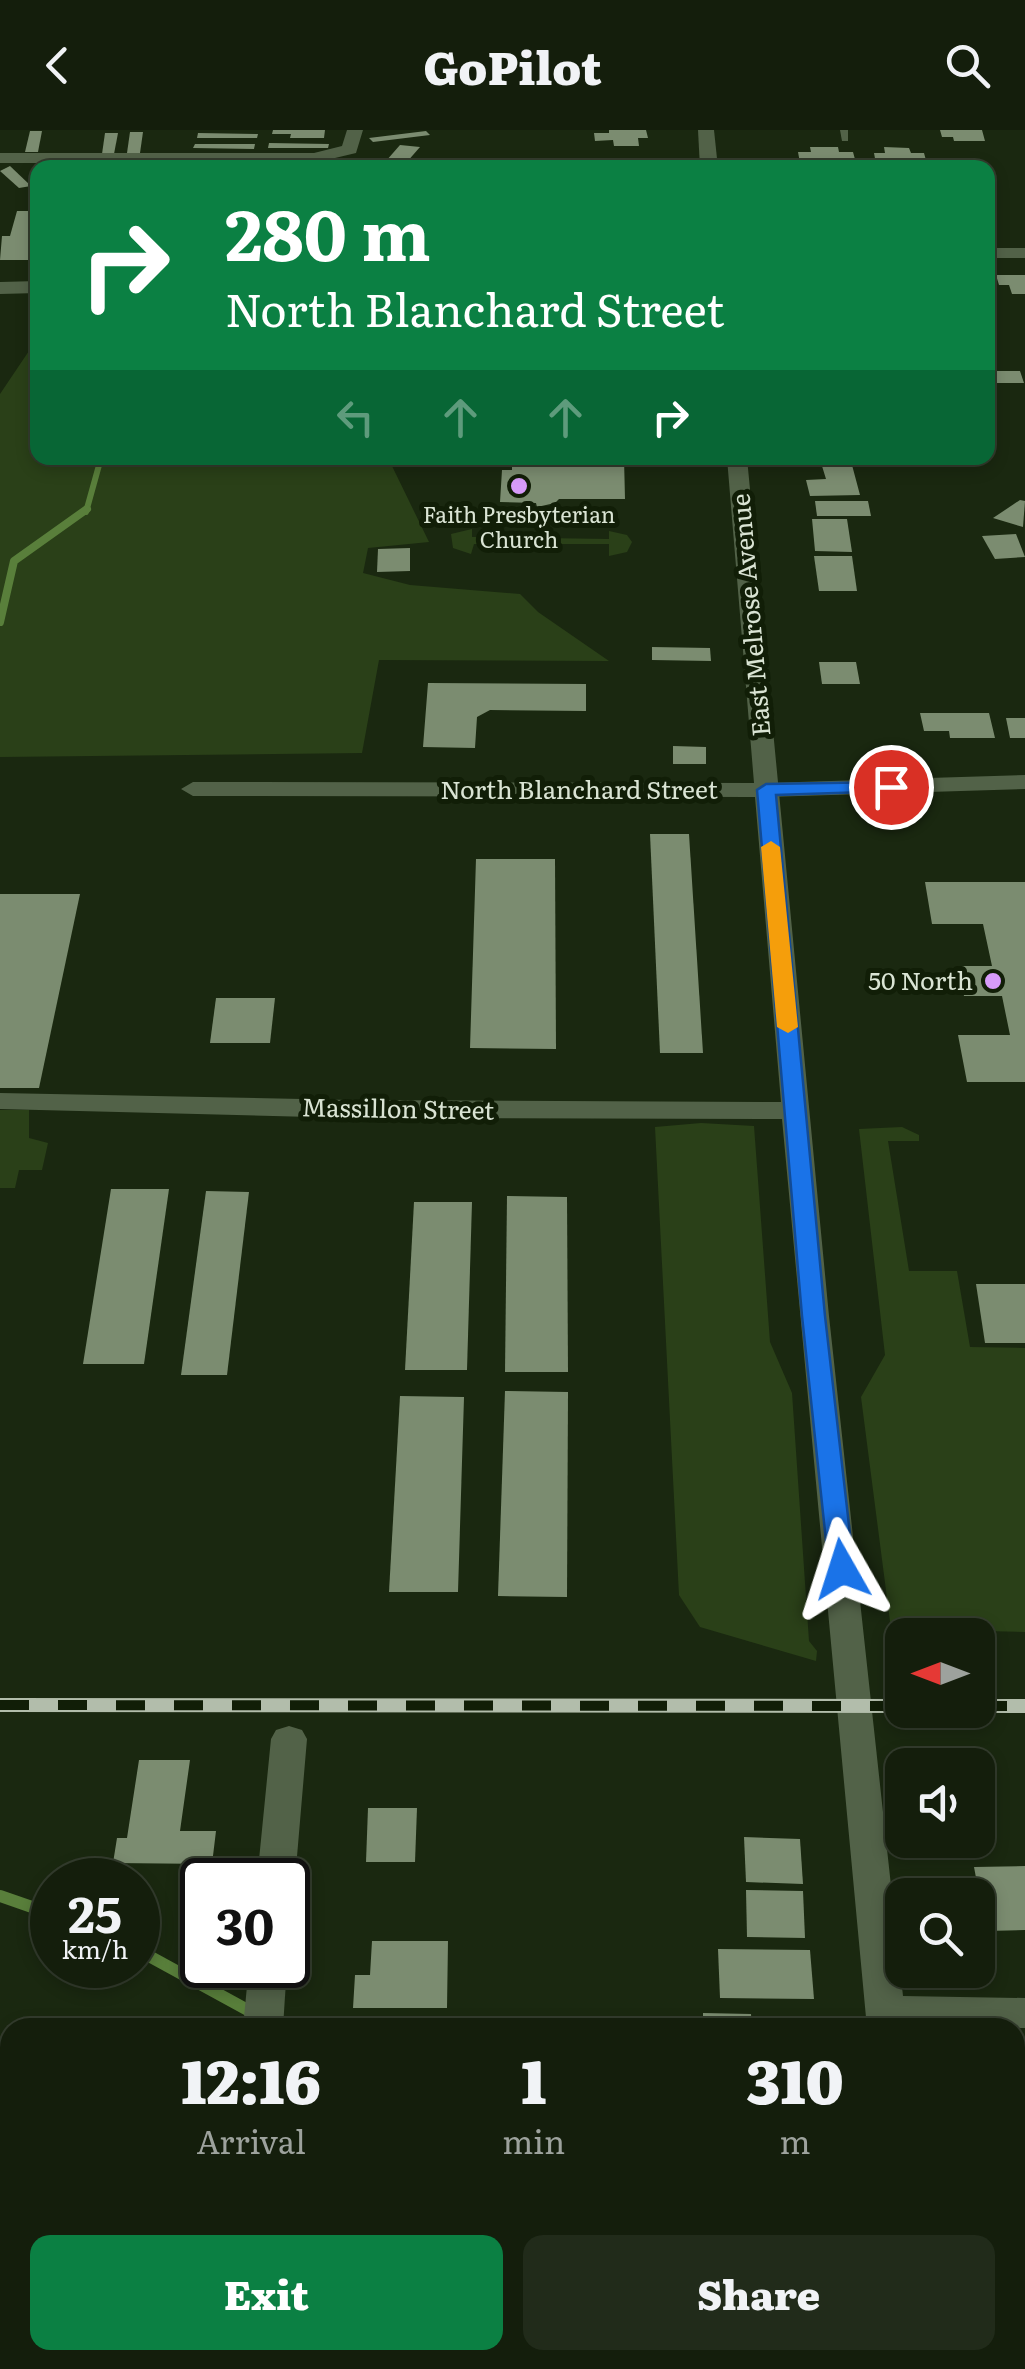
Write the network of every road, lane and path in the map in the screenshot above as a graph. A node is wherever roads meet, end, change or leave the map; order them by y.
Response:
1 (706, 130) edge
2 (352, 139) edge
3 (0, 158) edge
4 (708, 160) edge
5 (1025, 253) edge
6 (995, 254) edge
7 (0, 288) edge
8 (30, 288) edge
9 (737, 465) edge
10 (1025, 782) edge
11 (193, 789) dead end
12 (766, 790) junction
13 (0, 1101) edge
14 (796, 1112) junction
15 (289, 1739) dead end
16 (278, 1858) edge
17 (1025, 2013) edge
18 (886, 2018) edge
19 (926, 2018) edge

1 - 4 street
2 - 3 street
5 - 6 street
7 - 8 street
9 - 12 street, East Melrose Avenue
10 - 12 street, North Blanchard Street
11 - 12 street, North Blanchard Street
12 - 14 street, East Melrose Avenue
13 - 14 street, Massillon Street
14 - 18 street, East Melrose Avenue
15 - 16 street
17 - 19 street

